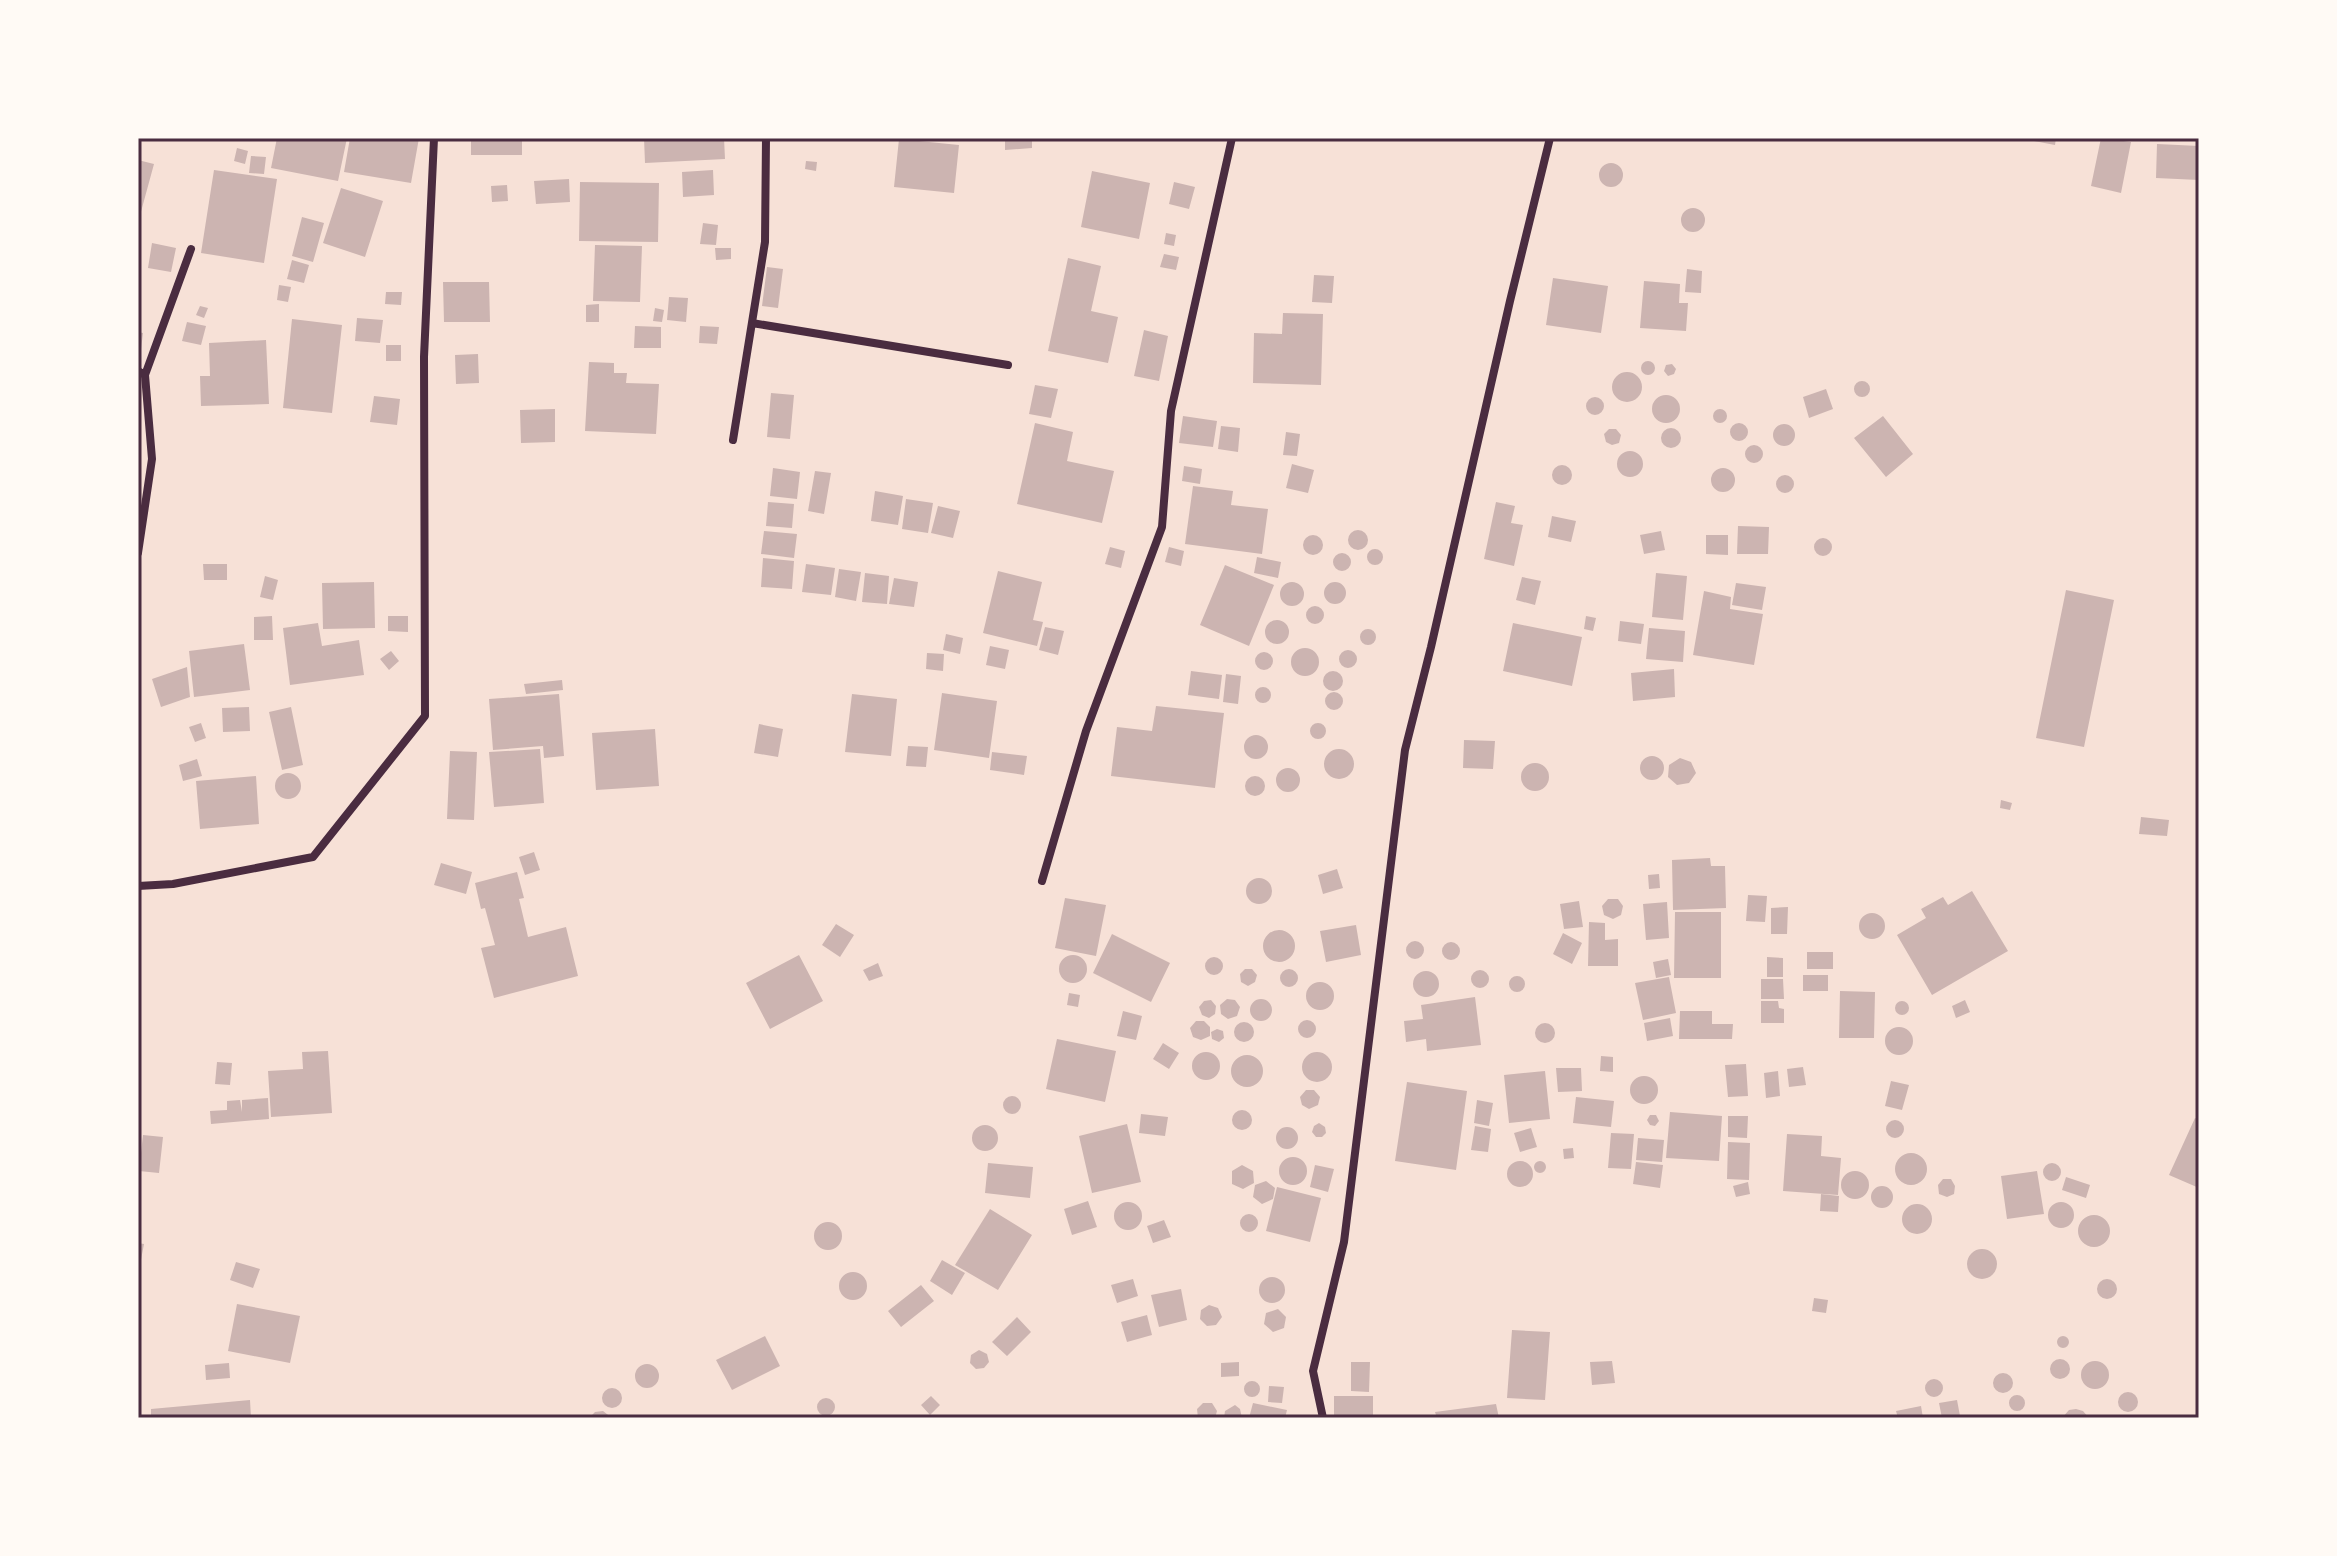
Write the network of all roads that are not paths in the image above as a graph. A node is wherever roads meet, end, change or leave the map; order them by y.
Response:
1 (434, 138) edge
2 (766, 138) edge
3 (1232, 138) edge
4 (1550, 138) edge
5 (191, 249) dead end
6 (752, 323) junction
7 (1008, 365) dead end
8 (141, 373) edge
9 (733, 440) dead end
10 (138, 553) edge
11 (1042, 881) dead end
12 (138, 886) edge
13 (1323, 1418) edge

1 - 12 street
2 - 6 street
3 - 11 street
4 - 13 street
5 - 8 street
6 - 7 street
6 - 9 street
8 - 10 street

